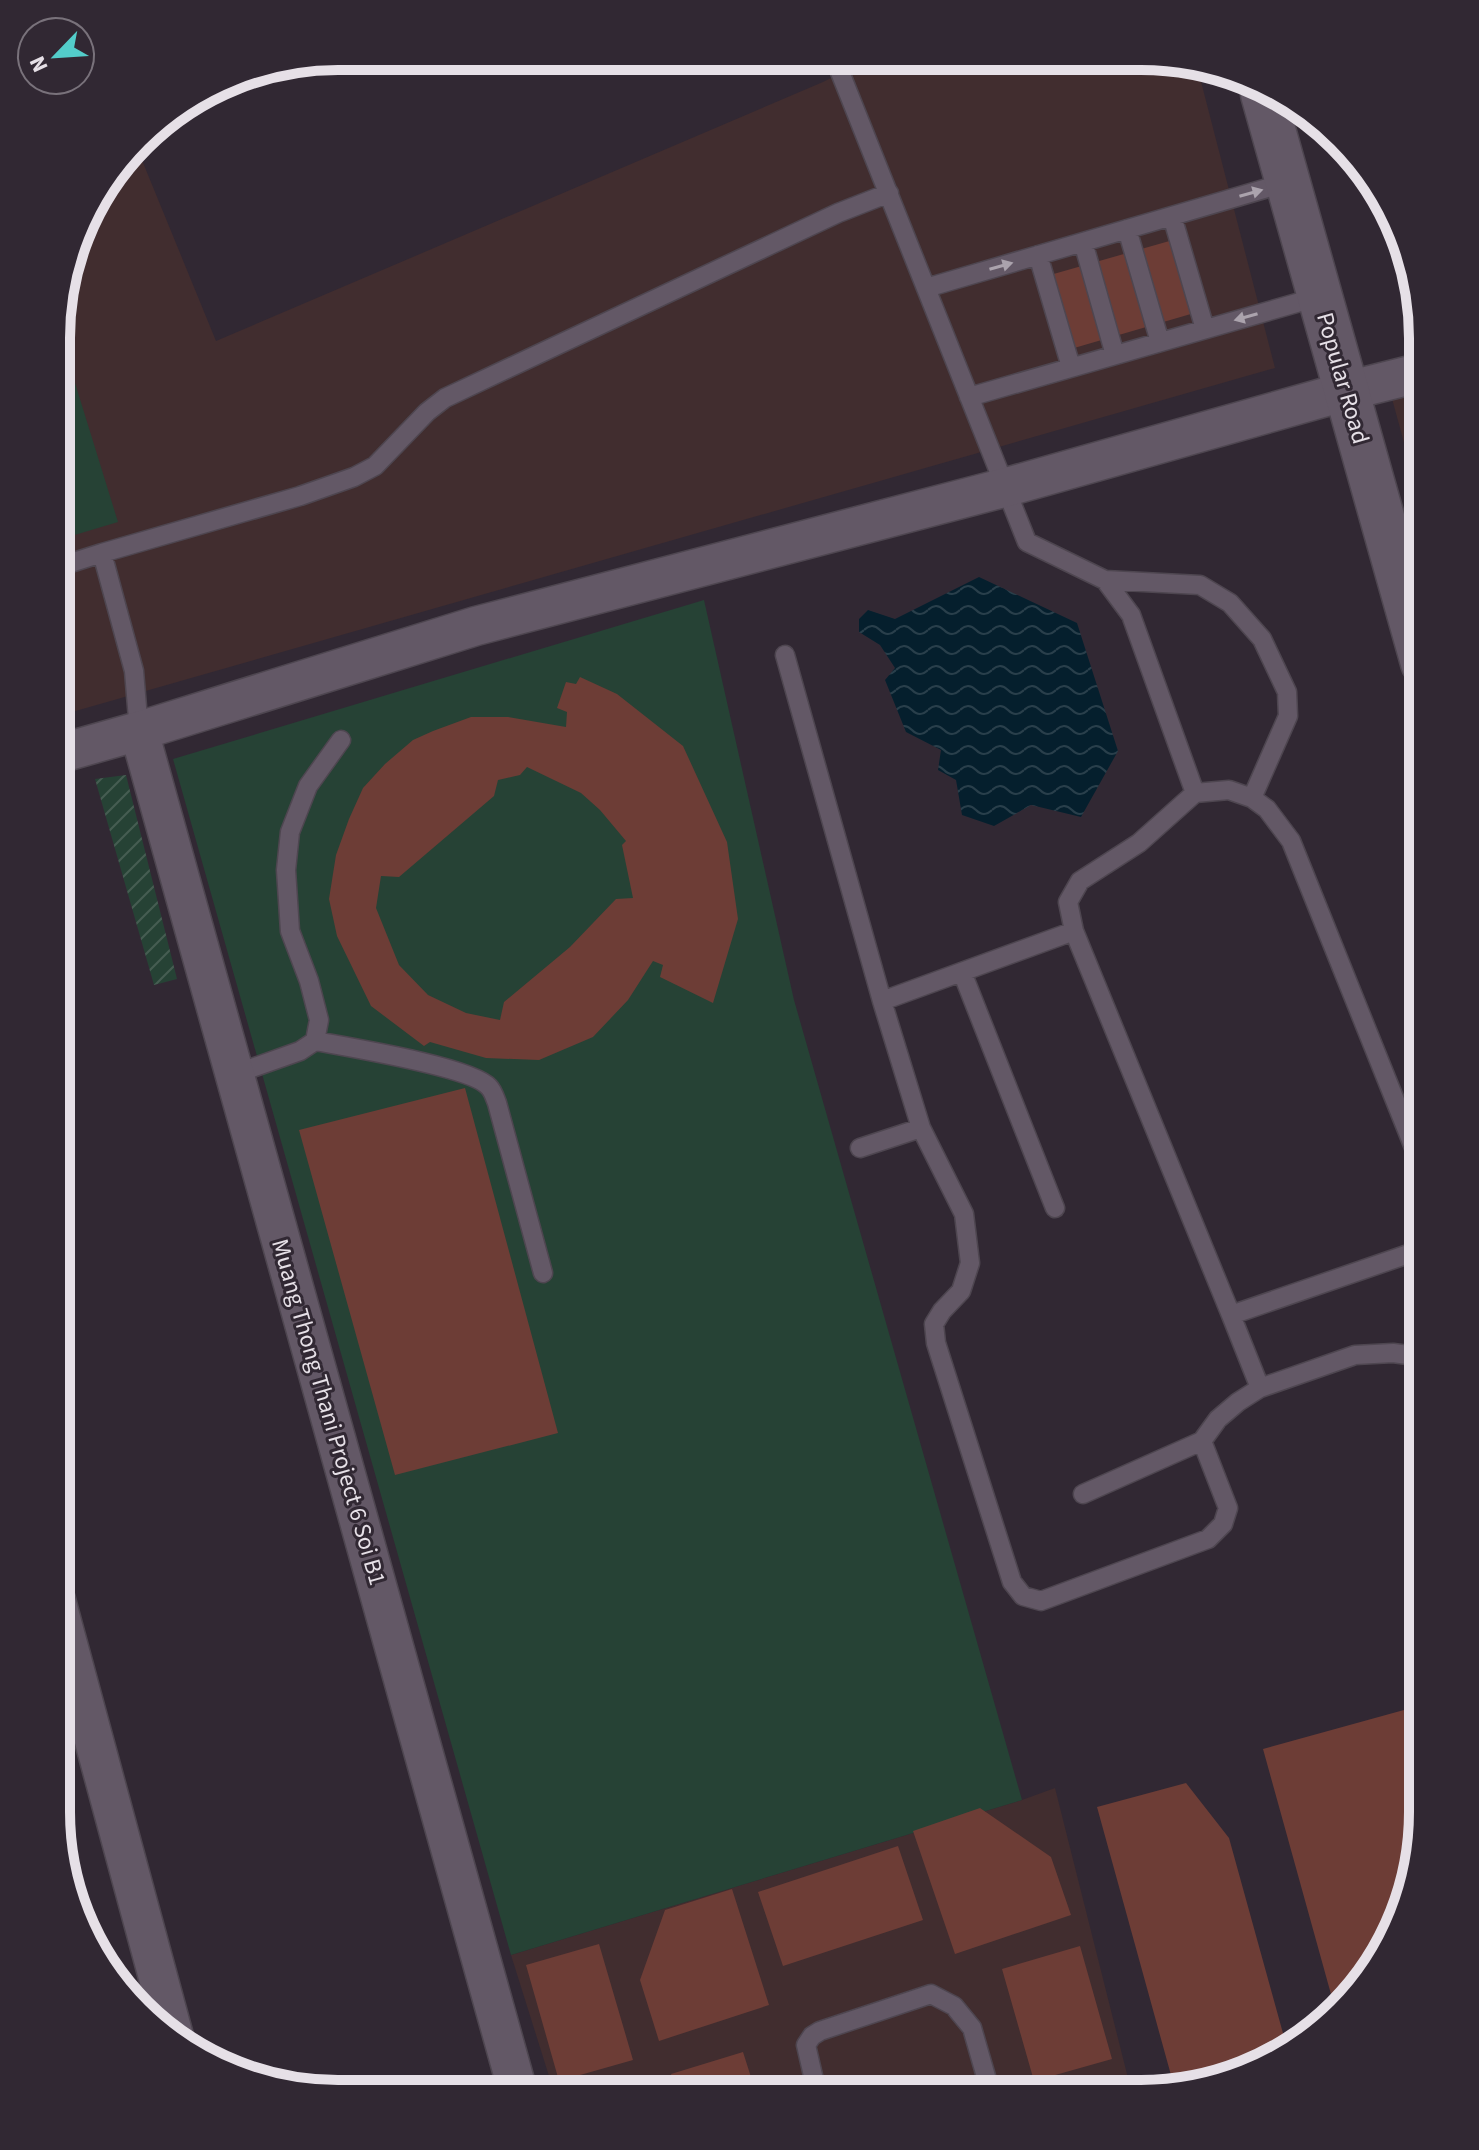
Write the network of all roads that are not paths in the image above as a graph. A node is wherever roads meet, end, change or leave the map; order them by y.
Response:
1 (839, 70) edge
2 (1265, 101) edge
3 (1289, 182) junction
4 (889, 193) junction
5 (1172, 216) junction
6 (1127, 229) junction
7 (1083, 242) junction
8 (1038, 255) junction
9 (926, 288) junction
10 (1321, 296) junction
11 (1205, 329) junction
12 (1160, 342) junction
13 (1115, 355) junction
14 (1071, 367) junction
15 (1409, 376) edge
16 (1347, 391) junction
17 (969, 397) junction
18 (1007, 487) junction
19 (102, 553) junction
20 (70, 563) edge
21 (1105, 580) junction
22 (1409, 612) edge
23 (785, 655) dead end
24 (139, 731) junction
25 (341, 740) dead end
26 (70, 751) edge
27 (1195, 793) junction
28 (1252, 798) junction
29 (1074, 931) junction
30 (962, 972) junction
31 (882, 1001) junction
32 (315, 1041) junction
33 (235, 1074) junction
34 (921, 1128) junction
35 (1408, 1134) edge
36 (860, 1148) dead end
37 (1055, 1208) dead end
38 (1408, 1254) edge
39 (543, 1273) dead end
40 (1231, 1315) junction
41 (1408, 1355) edge
42 (1260, 1388) junction
43 (1202, 1441) junction
44 (1083, 1494) dead end
45 (70, 1652) edge
46 (170, 2021) edge
47 (515, 2080) edge
48 (814, 2080) edge
49 (987, 2080) edge

1 - 4 lane
2 - 3 street, Popular Road
5 -> 3 lane
3 - 10 street, Popular Road
4 - 9 lane
4 - 19 lane
5 - 6 lane
5 - 11 lane
6 - 7 lane
6 - 12 lane
7 - 8 lane
7 - 13 lane
9 -> 8 lane
8 - 14 lane
9 - 17 lane
10 -> 11 lane
10 - 16 street, Popular Road
11 - 12 lane
12 - 13 lane
13 - 14 lane
14 - 17 lane
15 - 16 street
16 - 18 street
16 - 22 street, Popular Road
17 - 18 lane
18 - 21 lane
18 - 24 street
19 - 20 lane
19 - 24 lane
21 - 27 lane
21 - 28 lane
23 - 31 lane
24 - 26 street
24 - 33 street, Muang Thong Thani Project 6 Soi B1
25 - 32 lane
27 - 28 lane
27 - 29 lane
28 - 35 lane
29 - 30 lane
29 - 40 lane
30 - 31 lane
30 - 37 lane
31 - 34 lane
32 - 33 lane
32 - 39 lane
33 - 47 street, Muang Thong Thani Project 6 Soi B1
34 - 36 lane
34 - 43 lane
38 - 40 lane
40 - 42 lane
41 - 42 lane
42 - 43 lane
43 - 44 lane
45 - 46 street
48 - 49 lane

